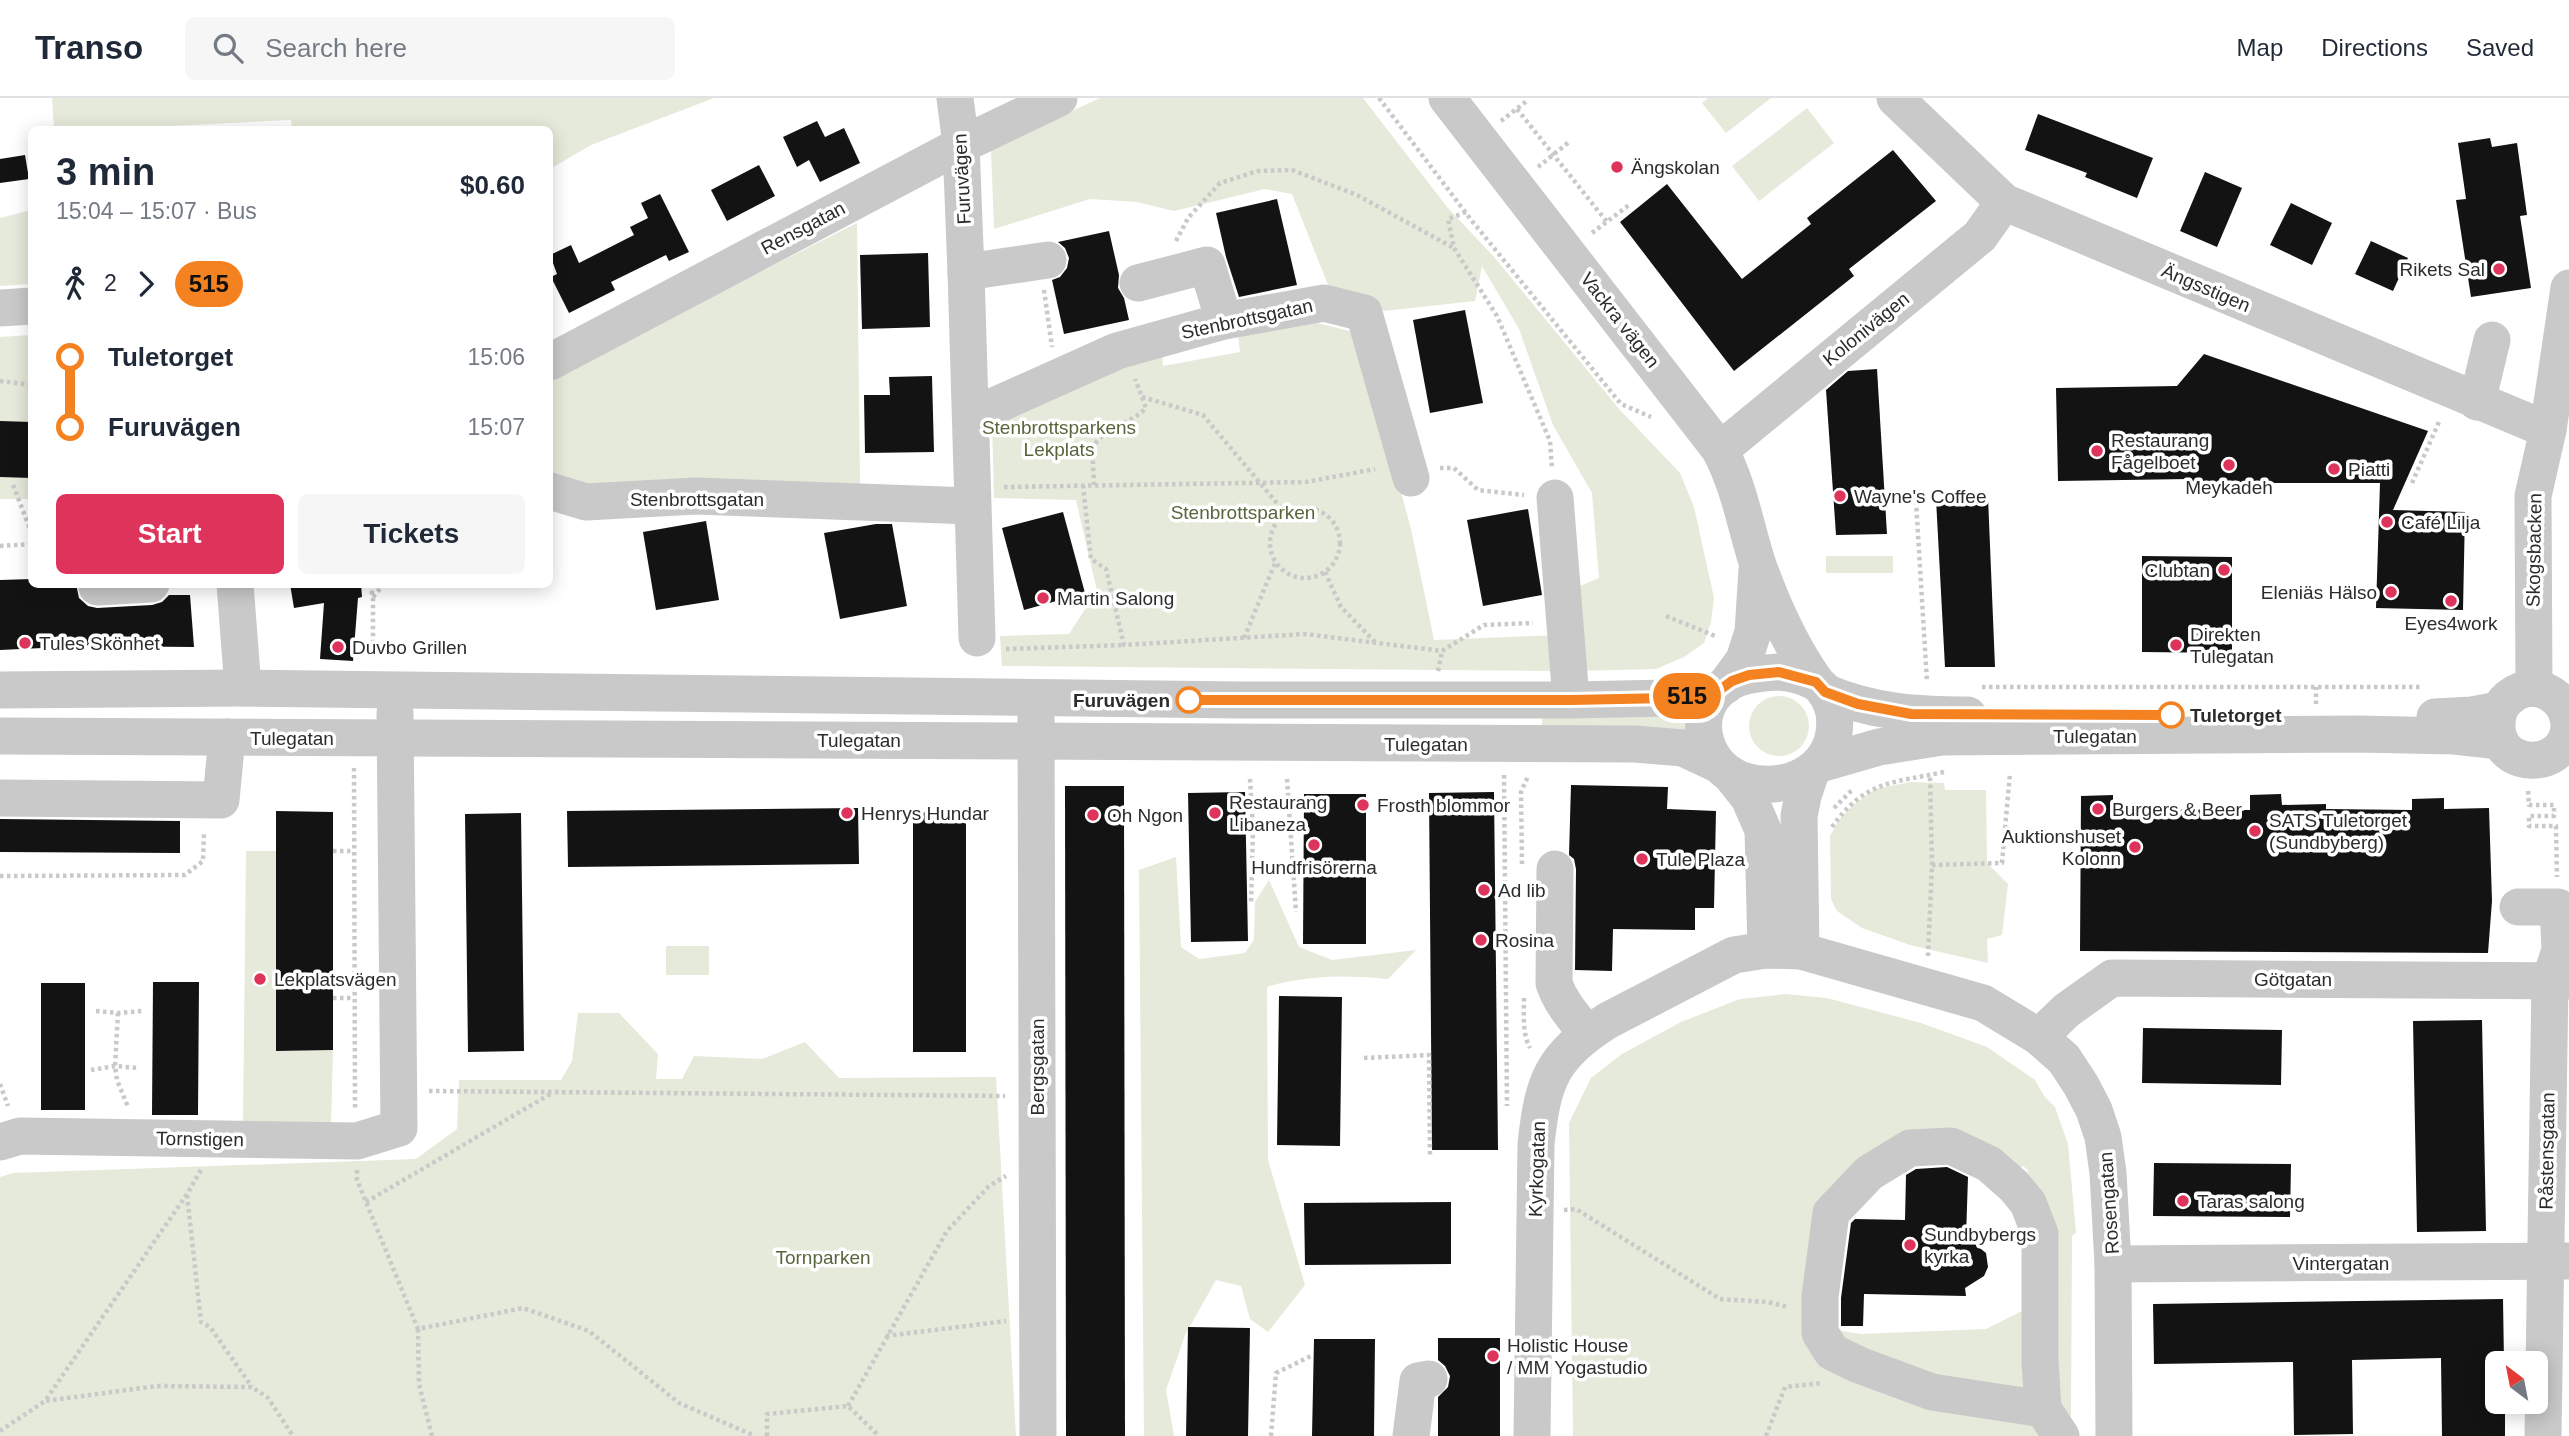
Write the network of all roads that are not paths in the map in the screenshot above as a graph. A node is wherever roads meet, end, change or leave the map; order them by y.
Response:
1 (955, 98) edge
2 (1059, 98) edge
3 (1447, 98) edge
4 (1895, 98) edge
5 (961, 145) junction
6 (2004, 202) junction
7 (1048, 260) dead end
8 (967, 272) junction
9 (1138, 283) dead end
10 (2569, 288) edge
11 (28, 306) edge
12 (0, 307) edge
13 (1224, 321) junction
14 (2491, 340) dead end
15 (553, 360) edge
16 (2477, 402) junction
17 (972, 415) junction
18 (2548, 430) junction
19 (1720, 450) junction
20 (1409, 473) road end
21 (553, 492) edge
22 (972, 496) junction
23 (1555, 498) road end
24 (1757, 562) junction
25 (235, 588) edge
26 (991, 643) road end
27 (384, 677) junction
28 (1820, 687) junction
29 (243, 688) junction
30 (1721, 689) junction
31 (0, 690) edge
32 (1036, 698) junction
33 (1571, 700) junction
34 (2563, 718) edge
35 (2279, 725) junction
36 (2500, 726) junction
37 (0, 736) edge
38 (227, 737) junction
39 (395, 738) junction
40 (1036, 741) junction
41 (1816, 768) junction
42 (1723, 769) junction
43 (0, 798) edge
44 (1555, 869) dead end
45 (2518, 907) dead end
46 (1783, 950) junction
47 (2559, 981) edge
48 (1587, 1034) junction
49 (2039, 1037) junction
50 (0, 1142) edge
51 (2557, 1261) edge
52 (2113, 1264) junction
53 (1429, 1380) dead end
54 (2052, 1422) edge
55 (1038, 1436) edge
56 (1410, 1436) edge
57 (1532, 1436) edge
58 (2114, 1436) edge
59 (2543, 1436) edge

1 - 5 street, Furuvägen
2 - 5 street, Rensgatan
3 - 19 street, Vackra vägen
4 - 6 street, Ängsstigen
5 - 8 street, Furuvägen
5 - 15 street, Rensgatan
6 - 16 street, Ängsstigen
6 - 19 street, Kolonivägen
7 - 8 street
8 - 17 street, Furuvägen
9 - 13 street
10 - 18 street, Skogsbacken
11 - 12 street
13 - 17 street, Stenbrottsgatan
13 - 20 street, Stenbrottsgatan
14 - 16 street
16 - 18 street, Ängsstigen
17 - 22 street, Furuvägen
18 - 34 street, Skogsbacken
19 - 24 street, Vackra vägen
21 - 22 street, Stenbrottsgatan
22 - 26 street, Furuvägen
23 - 33 street
24 - 28 street, Vackra vägen
24 - 30 street, Vackra vägen
25 - 29 street
27 - 29 street
27 - 32 street
27 - 39 street
28 - 30 street
28 - 35 street, Tulegatan
28 - 41 street
29 - 31 street
30 - 33 street
30 - 42 street
32 - 33 street
32 - 40 street, Bergsgatan
34 - 36 street
34 - 36 street
35 - 36 street, Tulegatan
35 - 41 street, Tulegatan
37 - 38 street, Tulegatan
38 - 39 street, Tulegatan
38 - 43 street
39 - 40 street, Tulegatan
39 - 50 street, Tornstigen
40 - 42 street, Tulegatan
40 - 55 street, Bergsgatan
41 - 42 street
41 - 46 street
42 - 46 street
44 - 48 street
45 - 47 street, Råstensgatan
46 - 48 street, Kyrkogatan
46 - 49 street, Rosengatan
47 - 49 street, Götgatan
47 - 51 street, Råstensgatan
48 - 57 street, Kyrkogatan
49 - 52 street, Rosengatan
51 - 52 street, Vintergatan
51 - 59 street, Råstensgatan
52 - 58 street, Rosengatan
53 - 56 street
54 - 54 street

